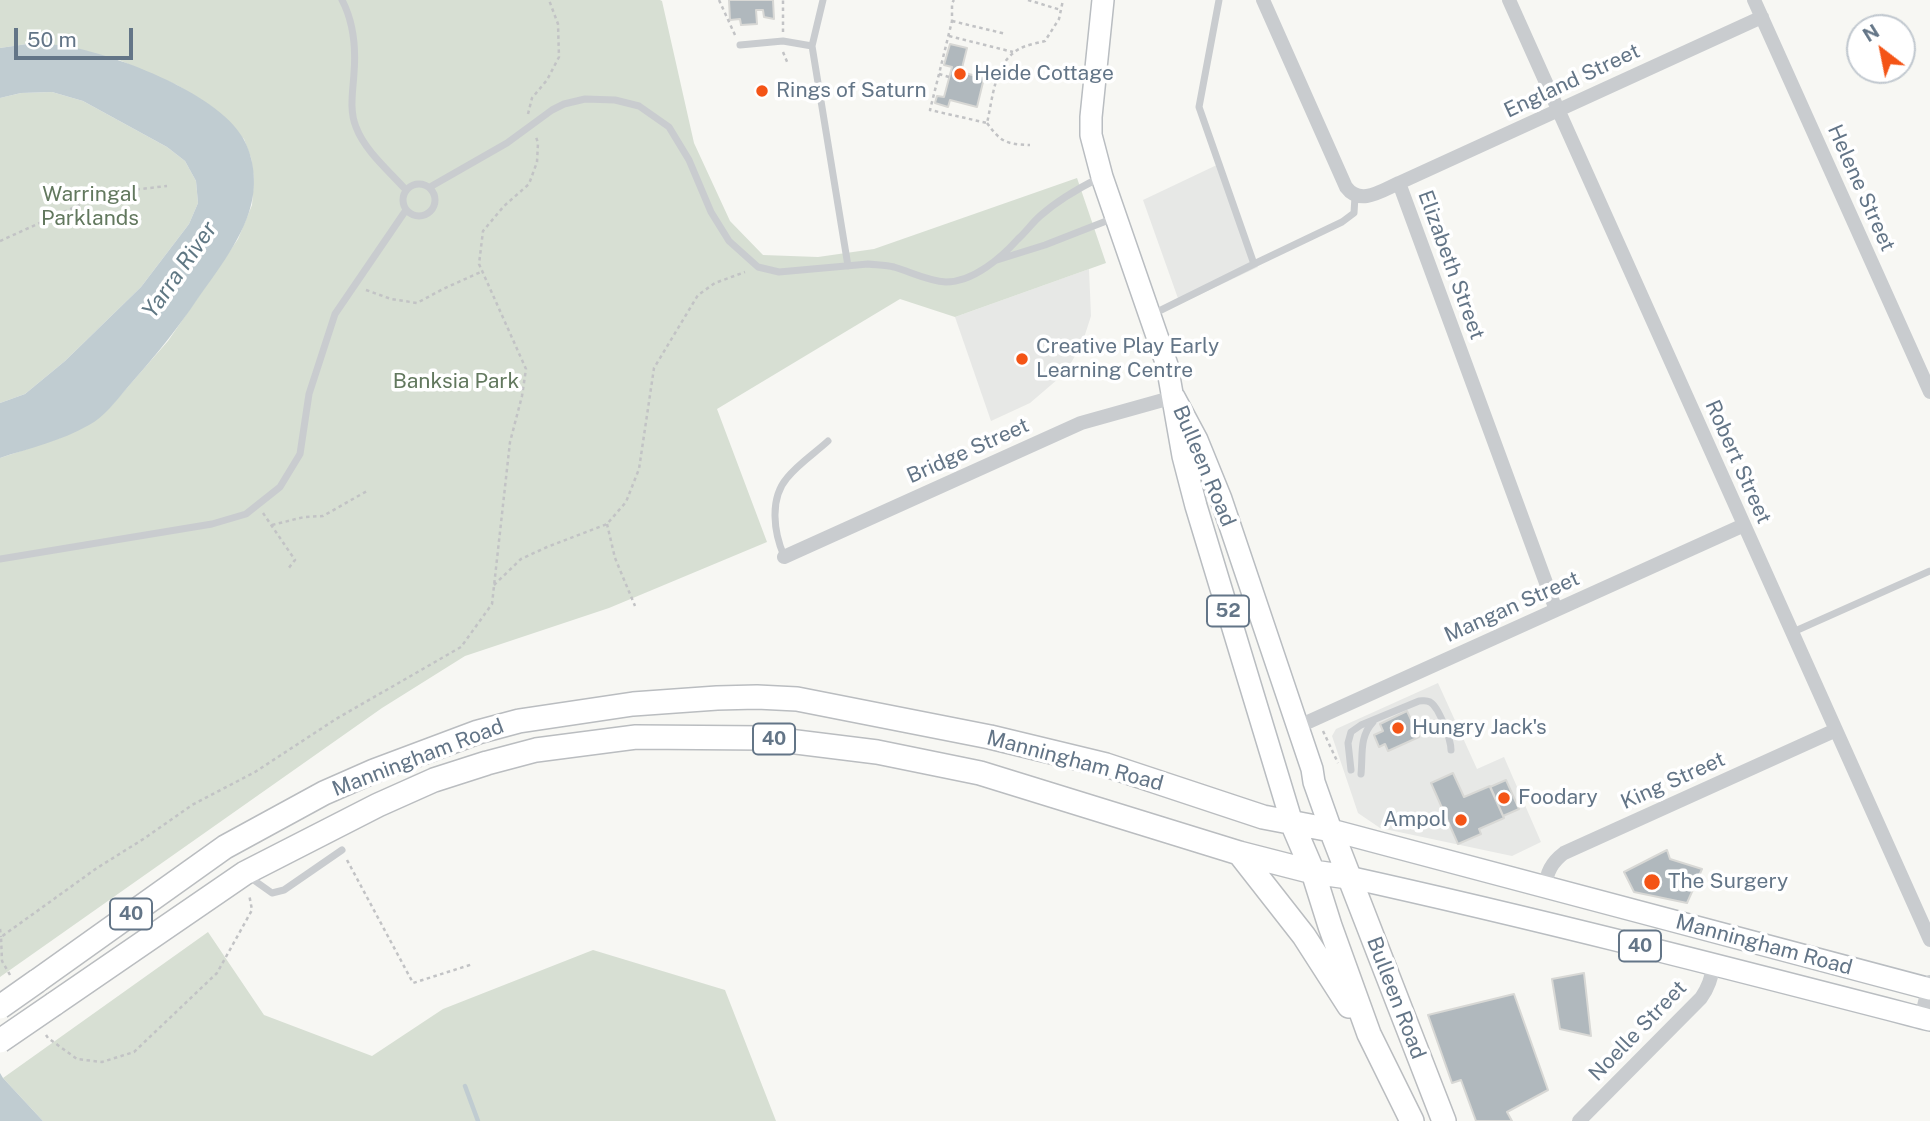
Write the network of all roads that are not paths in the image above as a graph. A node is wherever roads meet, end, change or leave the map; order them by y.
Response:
1 (342, 0) edge
2 (823, 0) edge
3 (1103, 0) edge
4 (1219, 0) edge
5 (1263, 0) edge
6 (1509, 0) edge
7 (1754, 0) edge
8 (1762, 17) junction
9 (740, 45) road end
10 (812, 46) junction
11 (1558, 110) junction
12 (1102, 177) junction
13 (1399, 183) junction
14 (430, 187) junction
15 (406, 190) junction
16 (1355, 196) junction
17 (407, 210) junction
18 (1115, 217) junction
19 (995, 261) junction
20 (1254, 264) junction
21 (848, 266) junction
22 (1150, 316) junction
23 (1930, 392) edge
24 (1174, 397) junction
25 (828, 441) dead end
26 (1744, 525) junction
27 (784, 557) joint
28 (0, 559) edge
29 (1930, 571) edge
30 (1556, 610) junction
31 (1792, 632) junction
32 (717, 698) junction
33 (1376, 719) junction
34 (1297, 727) junction
35 (1836, 730) junction
36 (716, 737) junction
37 (1451, 750) dead end
38 (1351, 770) dead end
39 (1362, 774) dead end
40 (1292, 822) junction
41 (1331, 830) junction
42 (342, 850) road end
43 (1238, 853) junction
44 (245, 873) junction
45 (1313, 873) junction
46 (1348, 877) junction
47 (1546, 886) junction
48 (1930, 940) edge
49 (1714, 964) junction
50 (1929, 986) edge
51 (0, 1007) edge
52 (1925, 1019) edge
53 (1369, 1034) junction
54 (0, 1041) edge
55 (1412, 1121) edge
56 (1444, 1121) edge
57 (1579, 1121) edge

1 - 15 lane
2 - 10 lane
3 - 12 main road, 52
4 - 20 lane
5 - 16 street
6 - 11 street, Robert Street
7 - 8 street, Helene Street
8 - 11 street, England Street
8 - 23 street, Helene Street
9 - 10 lane
10 - 21 lane
11 - 13 street, England Street
11 - 26 street, Robert Street
12 - 18 main road, 52
12 - 19 lane
13 - 16 street, Elizabeth Street
13 - 30 street, Elizabeth Street
14 - 15 lane
14 - 17 lane
14 - 21 lane
15 - 17 lane
16 - 20 lane
17 - 28 lane
18 - 19 lane
18 - 22 main road, 52
19 - 21 lane
20 - 22 lane
22 - 24 main road, 52
24 - 27 street, Bridge Street
24 - 34 main road, Bulleen Road / 52
24 - 40 main road, Bulleen Road / 52
25 - 27 lane
26 - 30 street, Mangan Street
26 - 31 street, Robert Street
29 - 31 lane
30 - 34 street, Mangan Street
31 - 35 street, Robert Street
32 - 36 highway
32 - 40 highway, Manningham Road / 40
32 - 51 highway, Manningham Road / 40, bridge
33 - 37 lane
33 - 38 lane
33 - 39 lane
34 - 41 main road, Bulleen Road / 52
35 - 47 street, King Street
35 - 48 street, Robert Street
36 - 43 highway, Manningham Road / 40
36 - 44 highway, Manningham Road / 40
40 - 41 highway, Manningham Road / 40
40 - 45 highway, Bulleen Road / 52
41 - 46 highway, Bulleen Road / 52
41 - 47 main road, Manningham Road / 40
42 - 44 lane
43 - 45 highway, Manningham Road / 40
43 - 53 highway, Bulleen Road / 52
44 - 54 highway, 40, bridge
45 - 46 highway, Manningham Road / 40
45 - 53 highway, Bulleen Road / 52
46 - 49 main road, Manningham Road / 40
46 - 56 highway, Bulleen Road / 52
47 - 50 main road, Manningham Road / 40
49 - 52 main road, Manningham Road / 40
49 - 57 street, Noelle Street
50 - 52 street
53 - 55 highway, Bulleen Road / 52

